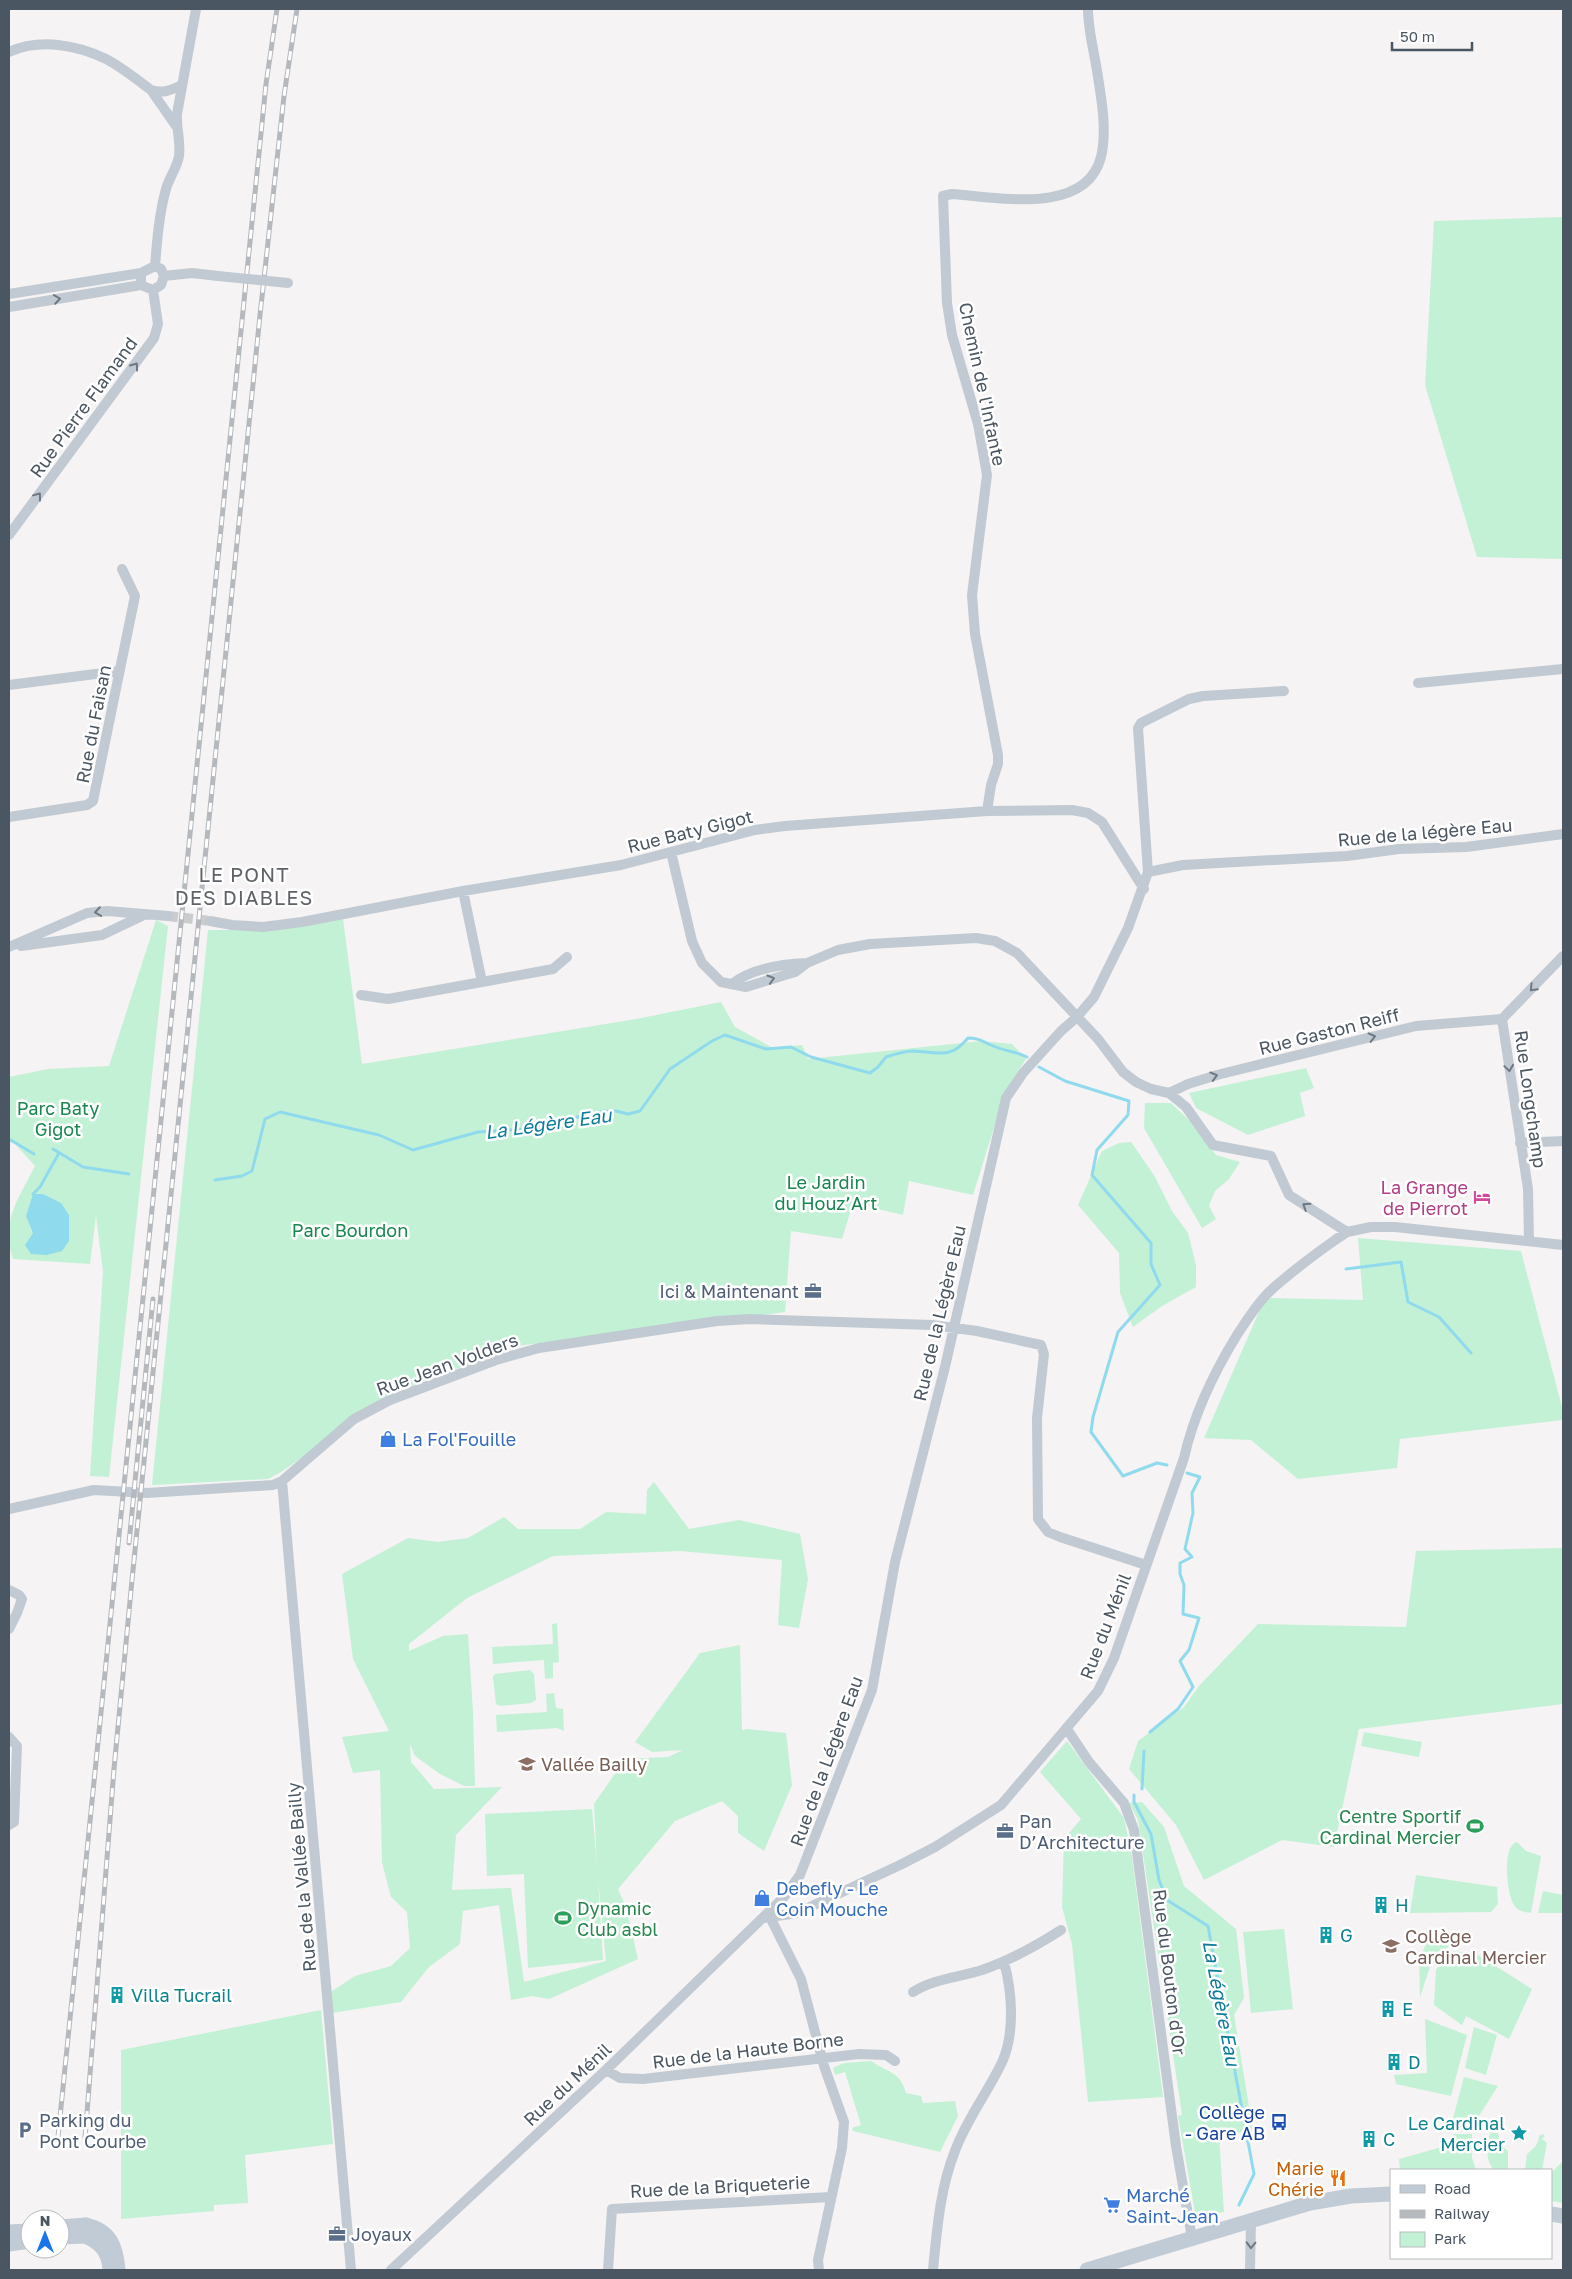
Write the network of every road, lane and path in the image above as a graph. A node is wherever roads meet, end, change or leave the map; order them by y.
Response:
1 (196, 9) edge
2 (1088, 9) edge
3 (9, 52) edge
4 (182, 84) junction
5 (151, 90) junction
6 (176, 126) junction
7 (155, 266) junction
8 (141, 273) junction
9 (164, 276) junction
10 (288, 283) dead end
11 (141, 285) junction
12 (153, 290) junction
13 (9, 294) edge
14 (9, 307) edge
15 (9, 535) edge
16 (122, 570) dead end
17 (1563, 669) edge
18 (119, 671) junction
19 (1418, 683) dead end
20 (9, 685) edge
21 (1284, 691) dead end
22 (987, 811) junction
23 (9, 816) edge
24 (1563, 834) edge
25 (671, 852) junction
26 (1148, 872) junction
27 (1144, 889) junction
28 (463, 891) junction
29 (147, 913) junction
30 (168, 916) tunnel mouth
31 (210, 920) tunnel mouth
32 (9, 947) edge
33 (1563, 956) edge
34 (567, 957) dead end
35 (482, 982) junction
36 (361, 995) dead end
37 (1076, 1018) junction
38 (1502, 1019) junction
39 (1169, 1093) junction
40 (1563, 1140) edge
41 (1520, 1143) junction
42 (1347, 1232) junction
43 (1529, 1240) junction
44 (1563, 1245) edge
45 (952, 1328) junction
46 (282, 1481) junction
47 (9, 1509) edge
48 (1146, 1565) junction
49 (9, 1590) edge
50 (9, 1629) edge
51 (1067, 1729) junction
52 (9, 1737) edge
53 (9, 1825) edge
54 (766, 1918) junction
55 (1061, 1930) dead end
56 (1004, 1962) junction
57 (913, 1992) dead end
58 (822, 2059) junction
59 (895, 2061) dead end
60 (606, 2070) junction
61 (1390, 2194) edge
62 (831, 2197) junction
63 (1252, 2220) junction
64 (70, 2229) edge
65 (85, 2231) junction
66 (70, 2235) edge
67 (1192, 2238) junction
68 (111, 2270) edge
69 (118, 2270) edge
70 (351, 2270) edge
71 (391, 2270) edge
72 (608, 2270) edge
73 (819, 2270) edge
74 (933, 2270) edge
75 (1087, 2270) edge
76 (1250, 2270) edge

1 - 4 street
2 - 22 street, Chemin de l'Infante
3 - 5 street
4 - 5 street
4 - 6 street
5 - 6 street
6 - 7 street
7 - 8 street
7 - 9 street
8 - 11 street
8 - 13 street
9 - 10 street, bridge
9 - 12 street
11 - 12 street
14 -> 11 street
15 -> 12 street, Rue Pierre Flamand
16 - 18 street, Rue du Faisan
17 - 19 street
18 - 20 street
18 - 23 street, Rue du Faisan
21 - 26 street, Rue de la Légère Eau
22 - 25 street, Rue Baty Gigot
22 - 27 street, Rue Baty Gigot
24 - 26 street, Rue de la légère Eau
25 - 28 street, Rue Baty Gigot
25 - 37 street
26 - 27 street, Rue de la Légère Eau
27 - 37 street, Rue de la Légère Eau
28 - 31 street, Rue Baty Gigot
28 - 35 street
29 - 30 street
29 - 32 street
29 -> 32 street
33 -> 38 street, Rue Longchamp
34 - 35 street
35 - 36 street
37 - 39 street
37 - 45 street, Rue de la Légère Eau
39 -> 38 street, Rue Gaston Reiff
38 -> 41 street, Rue Longchamp
42 -> 39 street
40 - 41 street
41 - 43 street, Rue Longchamp
42 - 43 street
42 - 48 street, Rue du Ménil
43 - 44 street
45 - 46 street, Rue Jean Volders
45 - 48 street, Rue Jean Volders
45 - 54 street, Rue de la Légère Eau
46 - 47 street, Rue Jean Volders
46 - 70 street, Rue de la Vallée Bailly
48 - 51 street, Rue du Ménil
49 - 50 street
51 - 54 street, Rue du Ménil
51 - 67 street, Rue du Bouton d'Or
52 - 53 street
54 - 58 street
54 - 60 street, Rue du Ménil
55 - 56 street
56 - 57 street
56 - 74 street
58 - 59 street, Rue de la Haute Borne
58 - 60 street, Rue de la Haute Borne
58 - 62 street
60 - 71 street, Rue du Ménil
61 - 63 main road
62 - 72 street, Rue de la Briqueterie
62 - 73 street
63 - 67 main road
63 -> 76 street
64 - 65 main road, bridge
65 - 66 main road, bridge
65 - 68 main road
65 - 69 main road
67 - 75 main road

